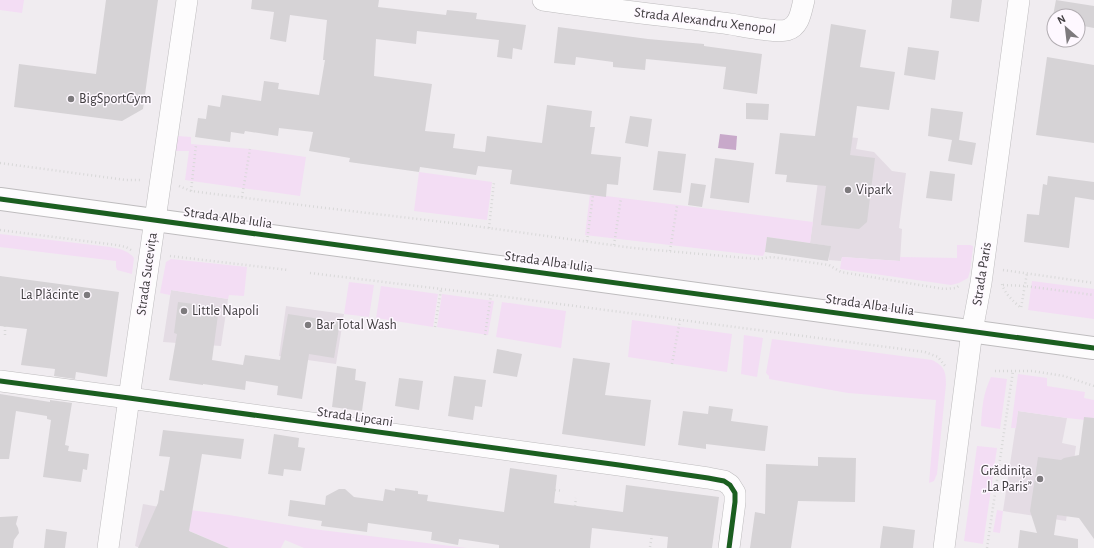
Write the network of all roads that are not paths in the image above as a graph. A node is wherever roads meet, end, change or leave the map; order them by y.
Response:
1 (187, 0) edge
2 (543, 0) edge
3 (804, 0) edge
4 (1019, 0) edge
5 (0, 199) edge
6 (155, 220) junction
7 (972, 331) junction
8 (1094, 348) edge
9 (0, 381) edge
10 (128, 398) junction
11 (108, 548) edge
12 (729, 548) edge
13 (944, 548) edge

1 - 6 street, Strada Sucevița
2 - 3 street, Strada Alexandru Xenopol
4 - 7 street, Strada Paris
5 - 6 main road, Strada Alba Iulia
6 - 7 main road, Strada Alba Iulia
6 - 10 street, Strada Sucevița
7 - 8 main road, Strada Alba Iulia
7 - 13 street, Strada Paris
9 - 10 street, Strada Lipcani
10 - 11 street, Strada Sucevița
10 - 12 street, Strada Lipcani

